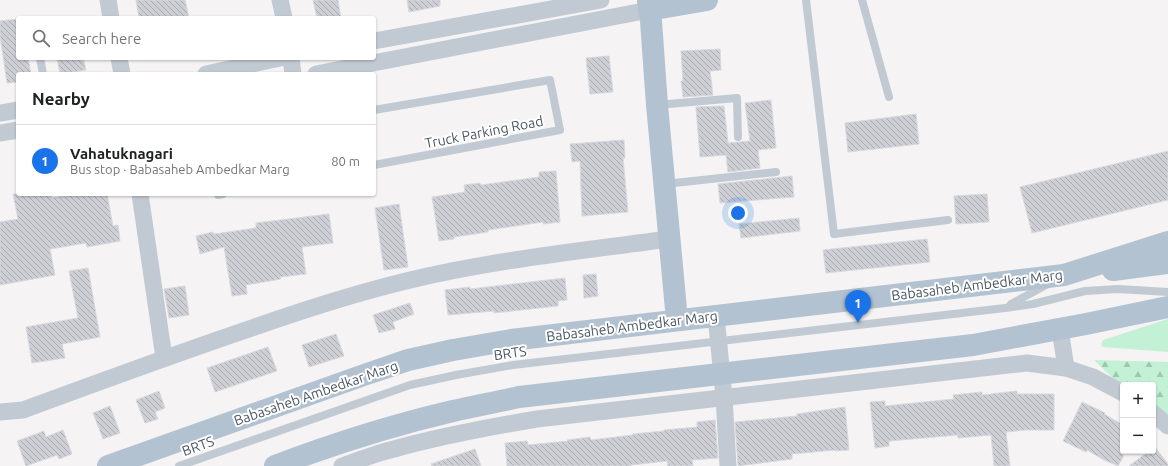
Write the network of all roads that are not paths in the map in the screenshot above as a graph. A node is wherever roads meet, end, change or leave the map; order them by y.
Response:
1 (108, 0) edge
2 (280, 0) edge
3 (601, 0) edge
4 (707, 0) edge
5 (806, 0) edge
6 (862, 0) edge
7 (649, 5) edge
8 (111, 16) edge
9 (284, 16) edge
10 (376, 41) edge
11 (40, 60) edge
12 (119, 60) edge
13 (271, 60) edge
14 (291, 60) edge
15 (351, 66) edge
16 (43, 72) edge
17 (122, 72) edge
18 (215, 72) edge
19 (293, 72) edge
20 (325, 72) edge
21 (889, 97) dead end
22 (657, 105) junction
23 (16, 110) edge
24 (376, 110) edge
25 (0, 113) edge
26 (16, 130) edge
27 (0, 133) edge
28 (738, 137) dead end
29 (376, 165) edge
30 (776, 172) dead end
31 (664, 184) junction
32 (140, 196) edge
33 (948, 220) dead end
34 (669, 239) junction
35 (1168, 242) edge
36 (1168, 263) edge
37 (1064, 275) junction
38 (1168, 292) edge
39 (1168, 307) edge
40 (1005, 308) junction
41 (716, 316) junction
42 (677, 320) junction
43 (1060, 329) junction
44 (719, 341) junction
45 (164, 358) junction
46 (1066, 368) junction
47 (722, 373) junction
48 (1120, 391) edge
49 (724, 397) junction
50 (0, 412) edge
51 (1156, 416) edge
52 (1168, 426) edge
53 (287, 464) edge
54 (108, 466) edge
55 (179, 466) edge
56 (342, 466) edge
57 (728, 466) edge

1 - 8 street
2 - 9 street
3 - 10 street
4 - 7 main road
5 - 33 lane
6 - 21 lane
7 - 15 street
7 - 22 main road
11 - 16 lane
12 - 17 street
13 - 18 street
14 - 19 street
15 - 20 street
22 - 28 lane
22 - 31 main road
23 - 25 street
24 - 29 lane, Truck Parking Road
26 - 27 street
30 - 31 lane
31 - 34 main road
32 - 45 street
34 - 42 main road
34 - 45 street
35 - 37 main road, Babasaheb Ambedkar Marg
36 - 37 main road
37 - 40 lane, BRTS
37 - 41 main road, Babasaheb Ambedkar Marg
38 - 40 lane
39 - 43 main road
40 - 44 lane, BRTS
41 - 42 main road, Babasaheb Ambedkar Marg
41 - 44 street
42 - 54 main road, Babasaheb Ambedkar Marg
43 - 46 street
43 - 47 main road
44 - 47 street
44 - 55 lane, BRTS
45 - 50 street
46 - 48 street
46 - 49 street
47 - 49 street
47 - 53 main road
49 - 56 street
49 - 57 street
51 - 52 street

